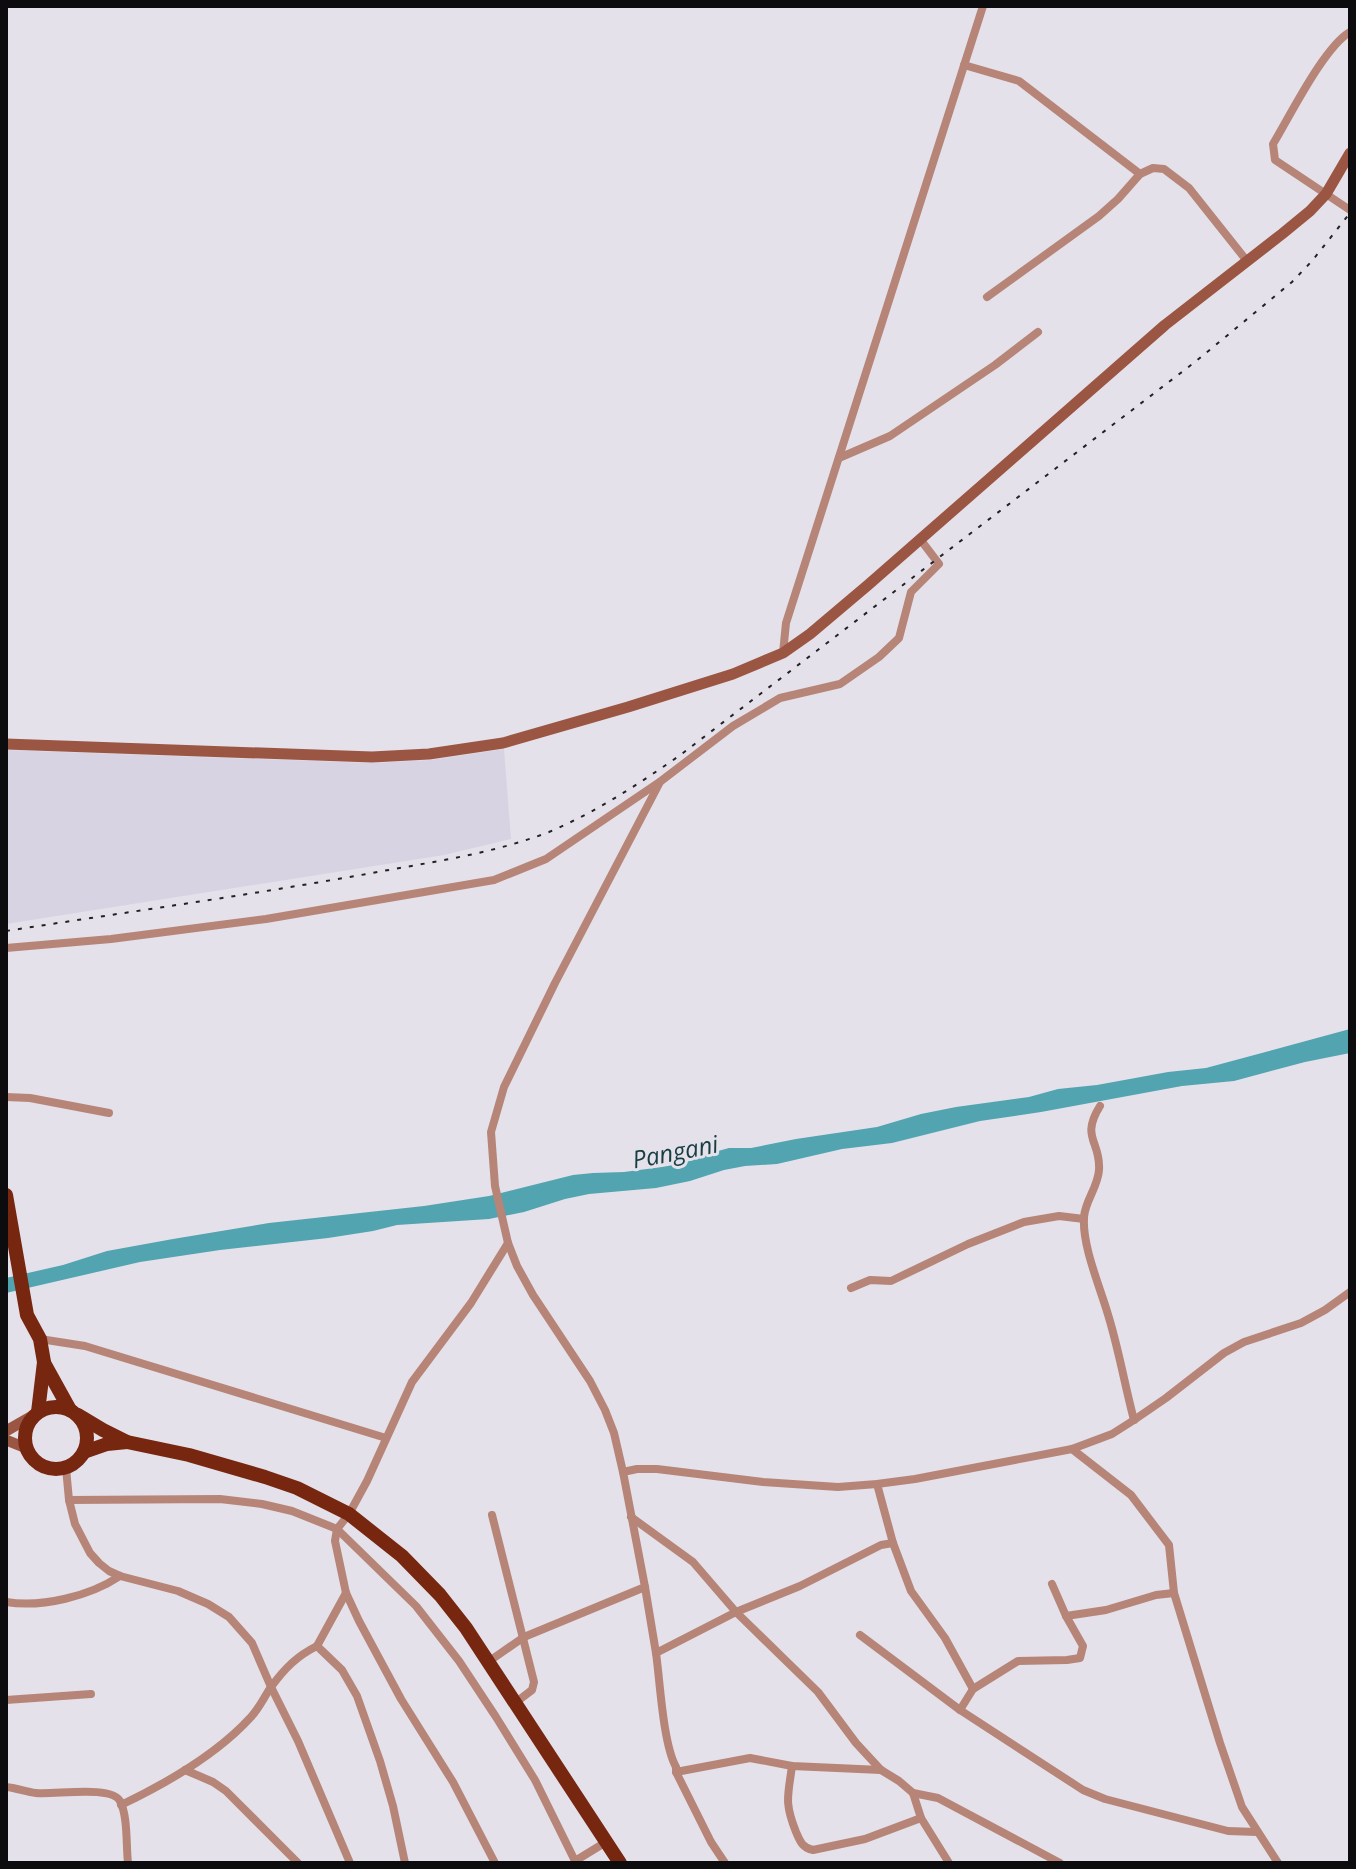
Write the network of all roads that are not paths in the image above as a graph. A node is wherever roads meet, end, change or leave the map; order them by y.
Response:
1 (983, 6) edge
2 (1350, 32) edge
3 (964, 65) junction
4 (1350, 153) edge
5 (1140, 174) junction
6 (1326, 194) junction
7 (1350, 210) edge
8 (1247, 261) junction
9 (987, 297) dead end
10 (1038, 332) dead end
11 (839, 458) junction
12 (920, 539) junction
13 (783, 653) junction
14 (6, 744) edge
15 (661, 781) junction
16 (6, 948) edge
17 (6, 1097) edge
18 (1100, 1106) dead end
19 (109, 1113) dead end
20 (6, 1195) edge
21 (1084, 1219) junction
22 (508, 1243) junction
23 (851, 1288) dead end
24 (1350, 1292) edge
25 (40, 1339) junction
26 (44, 1362) junction
27 (74, 1412) junction
28 (36, 1413) junction
29 (1134, 1420) junction
30 (6, 1431) edge
31 (386, 1438) junction
32 (6, 1440) edge
33 (127, 1442) junction
34 (26, 1448) junction
35 (1072, 1449) junction
36 (84, 1452) junction
37 (66, 1468) junction
38 (623, 1472) junction
39 (877, 1484) junction
40 (69, 1500) junction
41 (349, 1514) junction
42 (492, 1515) dead end
43 (631, 1517) junction
44 (337, 1529) junction
45 (893, 1543) junction
46 (120, 1576) junction
47 (1052, 1584) dead end
48 (645, 1587) junction
49 (346, 1593) junction
50 (1174, 1593) junction
51 (6, 1602) edge
52 (736, 1612) junction
53 (1066, 1616) junction
54 (860, 1635) dead end
55 (524, 1637) junction
56 (317, 1646) junction
57 (656, 1653) junction
58 (488, 1662) junction
59 (271, 1687) junction
60 (973, 1689) junction
61 (91, 1694) dead end
62 (6, 1700) edge
63 (515, 1703) junction
64 (960, 1710) junction
65 (792, 1766) junction
66 (185, 1770) junction
67 (881, 1770) junction
68 (676, 1772) junction
69 (6, 1787) edge
70 (913, 1793) junction
71 (121, 1805) junction
72 (921, 1818) junction
73 (1257, 1832) junction
74 (606, 1842) junction
75 (576, 1862) edge
76 (128, 1863) edge
77 (298, 1863) edge
78 (350, 1863) edge
79 (405, 1863) edge
80 (495, 1863) edge
81 (620, 1863) edge
82 (725, 1863) edge
83 (949, 1863) edge
84 (1060, 1863) edge
85 (1278, 1863) edge

1 - 3 street
2 - 6 street
3 - 5 street
3 - 11 street
4 - 6 main road
5 - 8 street
5 - 9 street
6 - 7 street
6 - 8 main road
8 - 12 main road
10 - 11 street
11 - 13 street
12 - 13 main road
12 - 15 street
13 - 14 main road
15 - 16 street
15 - 22 street
17 - 19 street
18 - 21 street
20 - 25 highway
21 - 23 street
21 - 29 street
22 - 31 street
22 - 38 street
24 - 29 street
25 - 26 highway
25 - 31 street
26 - 27 highway
26 - 28 highway
27 - 28 highway
27 - 33 highway
27 - 36 highway
28 - 30 main road
28 - 34 highway
29 - 35 street
31 - 41 street
32 - 34 main road
33 - 36 highway
33 - 41 highway
34 - 37 highway
35 - 39 street
35 - 50 street
36 - 37 highway
37 - 40 street
38 - 39 street
38 - 43 street
39 - 45 street
40 - 44 street
40 - 46 street
41 - 44 street
41 - 58 highway
42 - 55 street
43 - 48 street
43 - 52 street
44 - 49 street
44 - 75 street
45 - 52 street
45 - 60 street
46 - 51 street
46 - 59 street
47 - 53 street
48 - 55 street
48 - 57 street
49 - 56 street
49 - 80 street
50 - 53 street
50 - 73 street
52 - 57 street
52 - 67 street
53 - 60 street
54 - 64 street
55 - 58 street
55 - 63 street
56 - 59 street
56 - 79 street
57 - 68 street
58 - 63 highway
59 - 66 street
59 - 78 street
60 - 64 street
61 - 62 street
63 - 74 highway
64 - 73 street
65 - 67 street
65 - 68 street
65 - 72 street
66 - 71 street
66 - 77 street
67 - 70 street
68 - 82 street
69 - 71 street
70 - 72 street
70 - 84 street
71 - 76 street
72 - 83 street
73 - 85 street
74 - 75 street
74 - 81 highway

